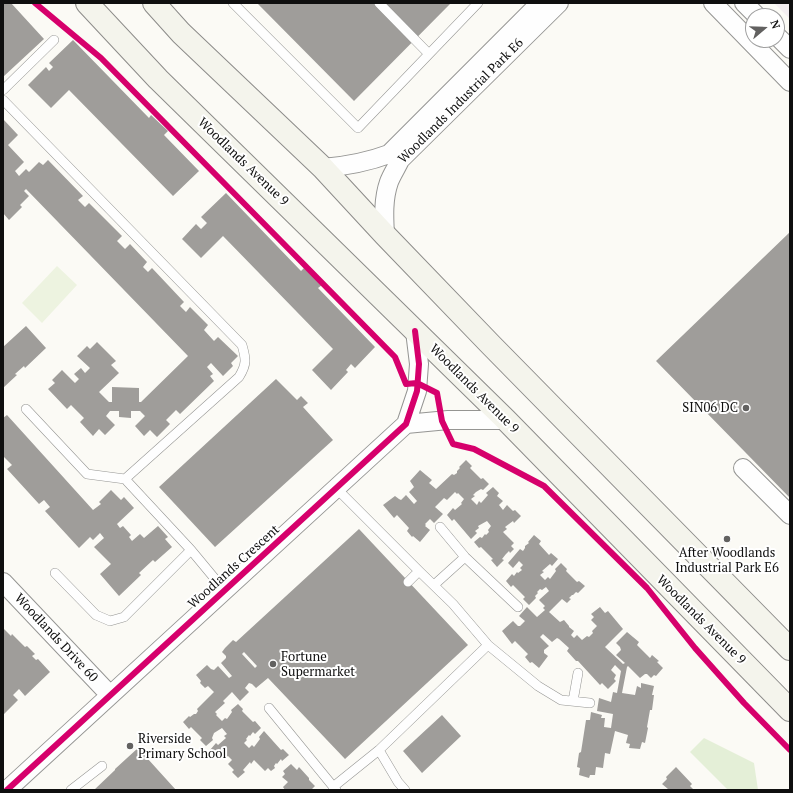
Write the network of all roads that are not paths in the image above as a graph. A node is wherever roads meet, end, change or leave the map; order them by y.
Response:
1 (87, 3) edge
2 (154, 3) edge
3 (233, 3) edge
4 (379, 3) edge
5 (478, 3) edge
6 (540, 3) edge
7 (559, 3) edge
8 (713, 3) edge
9 (54, 40) dead end
10 (428, 53) junction
11 (790, 82) edge
12 (3, 90) edge
13 (3, 100) edge
14 (323, 168) junction
15 (385, 235) junction
16 (416, 331) junction
17 (26, 410) dead end
18 (506, 420) junction
19 (406, 424) junction
20 (742, 468) dead end
21 (125, 479) junction
22 (335, 487) junction
23 (790, 515) edge
24 (440, 527) dead end
25 (191, 550) junction
26 (464, 557) junction
27 (419, 571) junction
28 (55, 573) dead end
29 (3, 582) edge
30 (408, 582) dead end
31 (434, 585) junction
32 (225, 591) junction
33 (518, 607) dead end
34 (488, 645) junction
35 (790, 649) edge
36 (578, 673) dead end
37 (110, 695) junction
38 (573, 701) junction
39 (590, 703) dead end
40 (269, 708) dead end
41 (790, 710) edge
42 (379, 750) junction
43 (102, 766) dead end
44 (334, 788) edge
45 (7, 790) edge
46 (71, 790) edge
47 (405, 790) edge

1 - 16 main road, Woodlands Avenue 9
2 - 14 main road
3 - 10 lane
4 - 10 lane
5 - 10 lane
6 - 14 street, Woodlands Industrial Park E6
7 - 15 street, Woodlands Industrial Park E6
8 - 11 street
9 - 12 lane
13 - 21 lane
14 - 15 main road
15 - 35 main road
16 - 18 main road, Woodlands Avenue 9
16 - 19 street, Woodlands Crescent
17 - 21 lane
18 - 19 street
18 - 41 main road, Woodlands Avenue 9
19 - 22 street, Woodlands Crescent
20 - 23 street
21 - 25 lane
22 - 27 lane
22 - 32 street, Woodlands Crescent
24 - 26 lane
25 - 28 lane
25 - 32 lane
26 - 31 lane
26 - 33 lane
27 - 30 lane
27 - 31 lane
29 - 37 street, Woodlands Drive 60
31 - 34 lane
32 - 37 street, Woodlands Crescent
34 - 38 lane
34 - 42 lane
36 - 38 lane
37 - 45 street, Woodlands Crescent
38 - 39 lane
40 - 44 lane
42 - 44 lane
42 - 47 lane
43 - 46 lane

